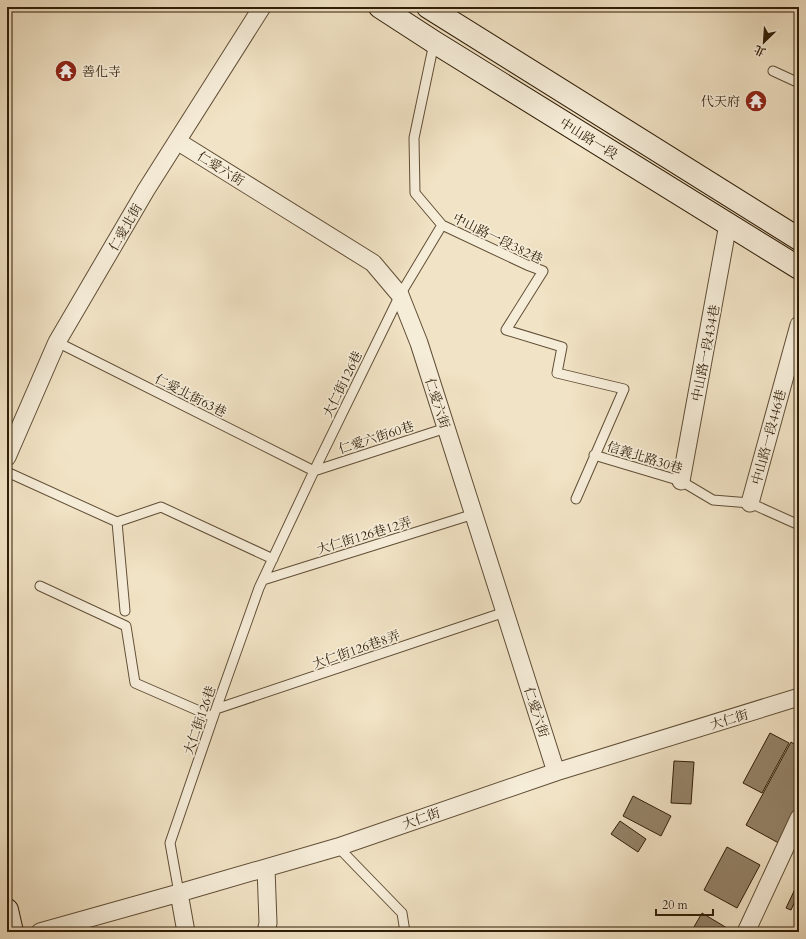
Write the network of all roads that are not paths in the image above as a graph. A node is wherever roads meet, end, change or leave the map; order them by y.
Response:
1 (262, 7) edge
2 (380, 7) edge
3 (428, 7) edge
4 (434, 42) junction
5 (772, 71) dead end
6 (799, 83) edge
7 (177, 141) junction
8 (728, 224) junction
9 (442, 225) junction
10 (799, 239) edge
11 (799, 268) edge
12 (400, 295) junction
13 (799, 324) edge
14 (57, 342) junction
15 (446, 428) junction
16 (594, 455) junction
17 (7, 457) edge
18 (314, 471) junction
19 (7, 472) edge
20 (681, 481) junction
21 (576, 500) dead end
22 (750, 503) junction
23 (474, 514) junction
24 (117, 522) junction
25 (799, 525) edge
26 (273, 559) junction
27 (263, 580) junction
28 (40, 586) dead end
29 (125, 611) dead end
30 (505, 612) junction
31 (799, 697) edge
32 (214, 713) junction
33 (556, 772) junction
34 (799, 818) edge
35 (338, 847) junction
36 (266, 868) junction
37 (179, 893) junction
38 (7, 910) edge
39 (12, 932) edge
40 (40, 932) edge
41 (186, 932) edge
42 (266, 932) edge
43 (406, 932) edge
44 (746, 932) edge

1 - 7 street, 仁愛北街
2 - 4 main road, 中山路一段
3 - 10 main road, 中山路一段
4 - 8 main road, 中山路一段
4 - 9 lane, 中山路一段382巷
5 - 6 lane
7 - 12 street, 仁愛六街
7 - 14 street, 仁愛北街
8 - 11 main road, 中山路一段
8 - 20 street, 中山路一段434巷
9 - 12 lane, 大仁街126巷
9 - 16 lane, 中山路一段382巷
12 - 15 street, 仁愛六街
12 - 18 lane, 大仁街126巷
13 - 22 street, 中山路一段446巷
14 - 17 street, 仁愛北街
14 - 18 lane, 仁愛北街63巷
15 - 18 lane, 仁愛六街60巷
15 - 23 street, 仁愛六街
16 - 20 lane, 信義北路30巷
16 - 21 lane, 中山路一段382巷
18 - 26 lane, 大仁街126巷
19 - 24 lane
20 - 22 lane, 信義北路30巷
22 - 25 lane, 信義北路30巷
23 - 27 lane, 大仁街126巷12弄
23 - 30 street, 仁愛六街
24 - 26 lane
24 - 29 lane
26 - 27 lane, 大仁街126巷
27 - 32 lane, 大仁街126巷
28 - 32 lane
30 - 32 lane, 大仁街126巷8弄
30 - 33 street, 仁愛六街
31 - 33 street, 大仁街
32 - 37 lane, 大仁街126巷
33 - 35 street, 大仁街
34 - 44 street
35 - 36 street, 大仁街
35 - 43 lane
36 - 37 street, 大仁街
36 - 42 street
37 - 40 street, 大仁街
37 - 41 street
38 - 39 main road

